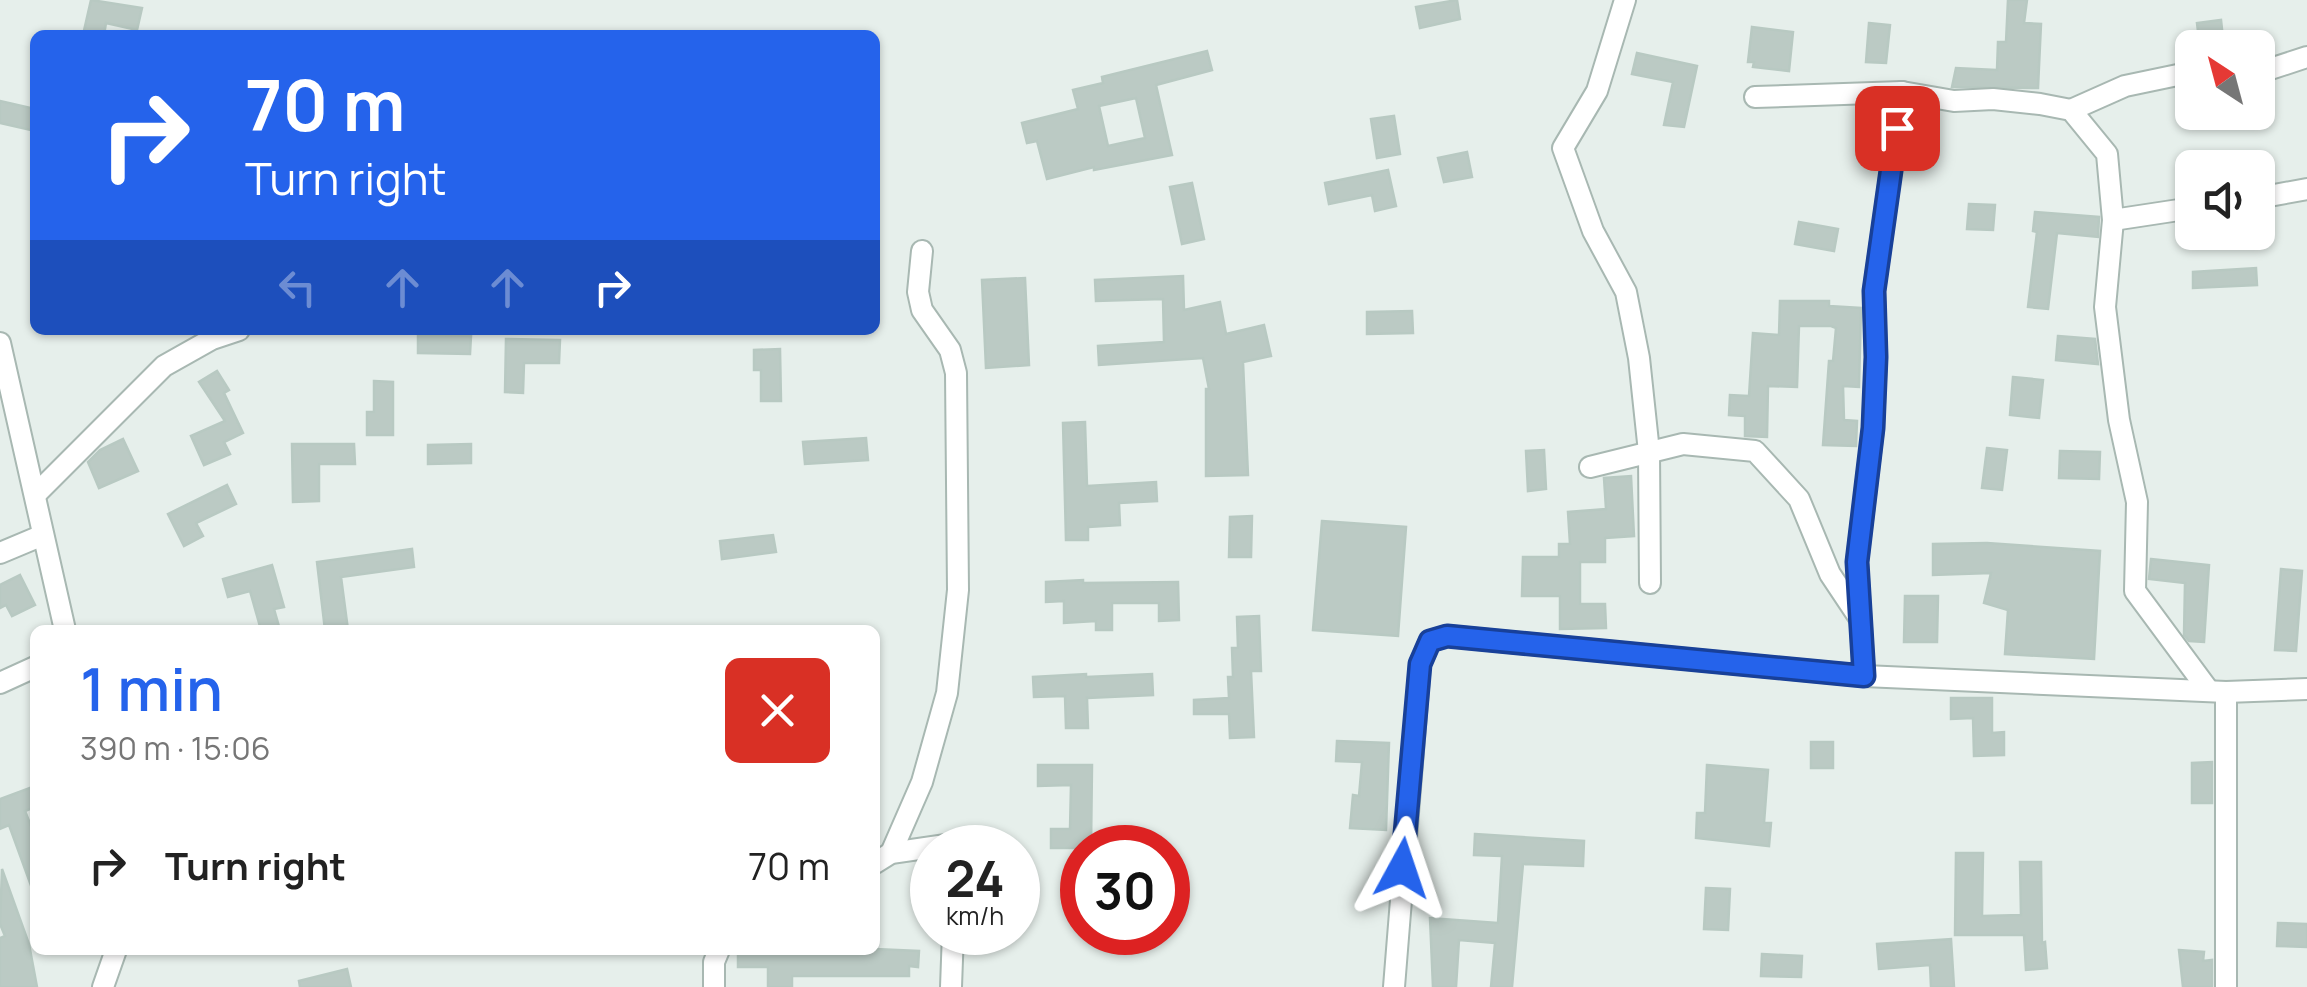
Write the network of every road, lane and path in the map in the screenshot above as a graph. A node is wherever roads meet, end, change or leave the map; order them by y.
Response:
1 (1625, 0) edge
2 (2307, 58) edge
3 (2275, 68) edge
4 (2175, 76) edge
5 (1902, 92) junction
6 (1755, 96) dead end
7 (2072, 110) junction
8 (2307, 189) edge
9 (2275, 195) edge
10 (2175, 211) edge
11 (2114, 220) junction
12 (922, 251) dead end
13 (224, 335) edge
14 (0, 343) edge
15 (1650, 452) junction
16 (1590, 467) dead end
17 (35, 495) junction
18 (43, 535) junction
19 (0, 553) edge
20 (1650, 583) dead end
21 (1860, 619) junction
22 (64, 625) edge
23 (30, 669) edge
24 (1864, 676) junction
25 (0, 683) edge
26 (2307, 690) edge
27 (2218, 692) junction
28 (910, 852) edge
29 (883, 858) edge
30 (114, 955) edge
31 (717, 955) edge
32 (952, 955) edge
33 (104, 987) edge
34 (714, 987) edge
35 (951, 987) edge
36 (1394, 987) edge
37 (2226, 987) edge

1 - 15 street
2 - 3 street
4 - 7 street
5 - 6 street
5 - 7 street
5 - 21 street
7 - 11 street
8 - 9 street
10 - 11 street
11 - 27 street
12 - 29 street
13 - 17 street
14 - 17 street
15 - 16 street
15 - 20 street
15 - 21 street
17 - 18 street
18 - 19 street
18 - 22 street
21 - 24 street
23 - 25 street
24 - 27 street
24 - 36 street
26 - 27 street
27 - 37 street
28 - 29 street
30 - 33 street
31 - 34 street
32 - 35 street

